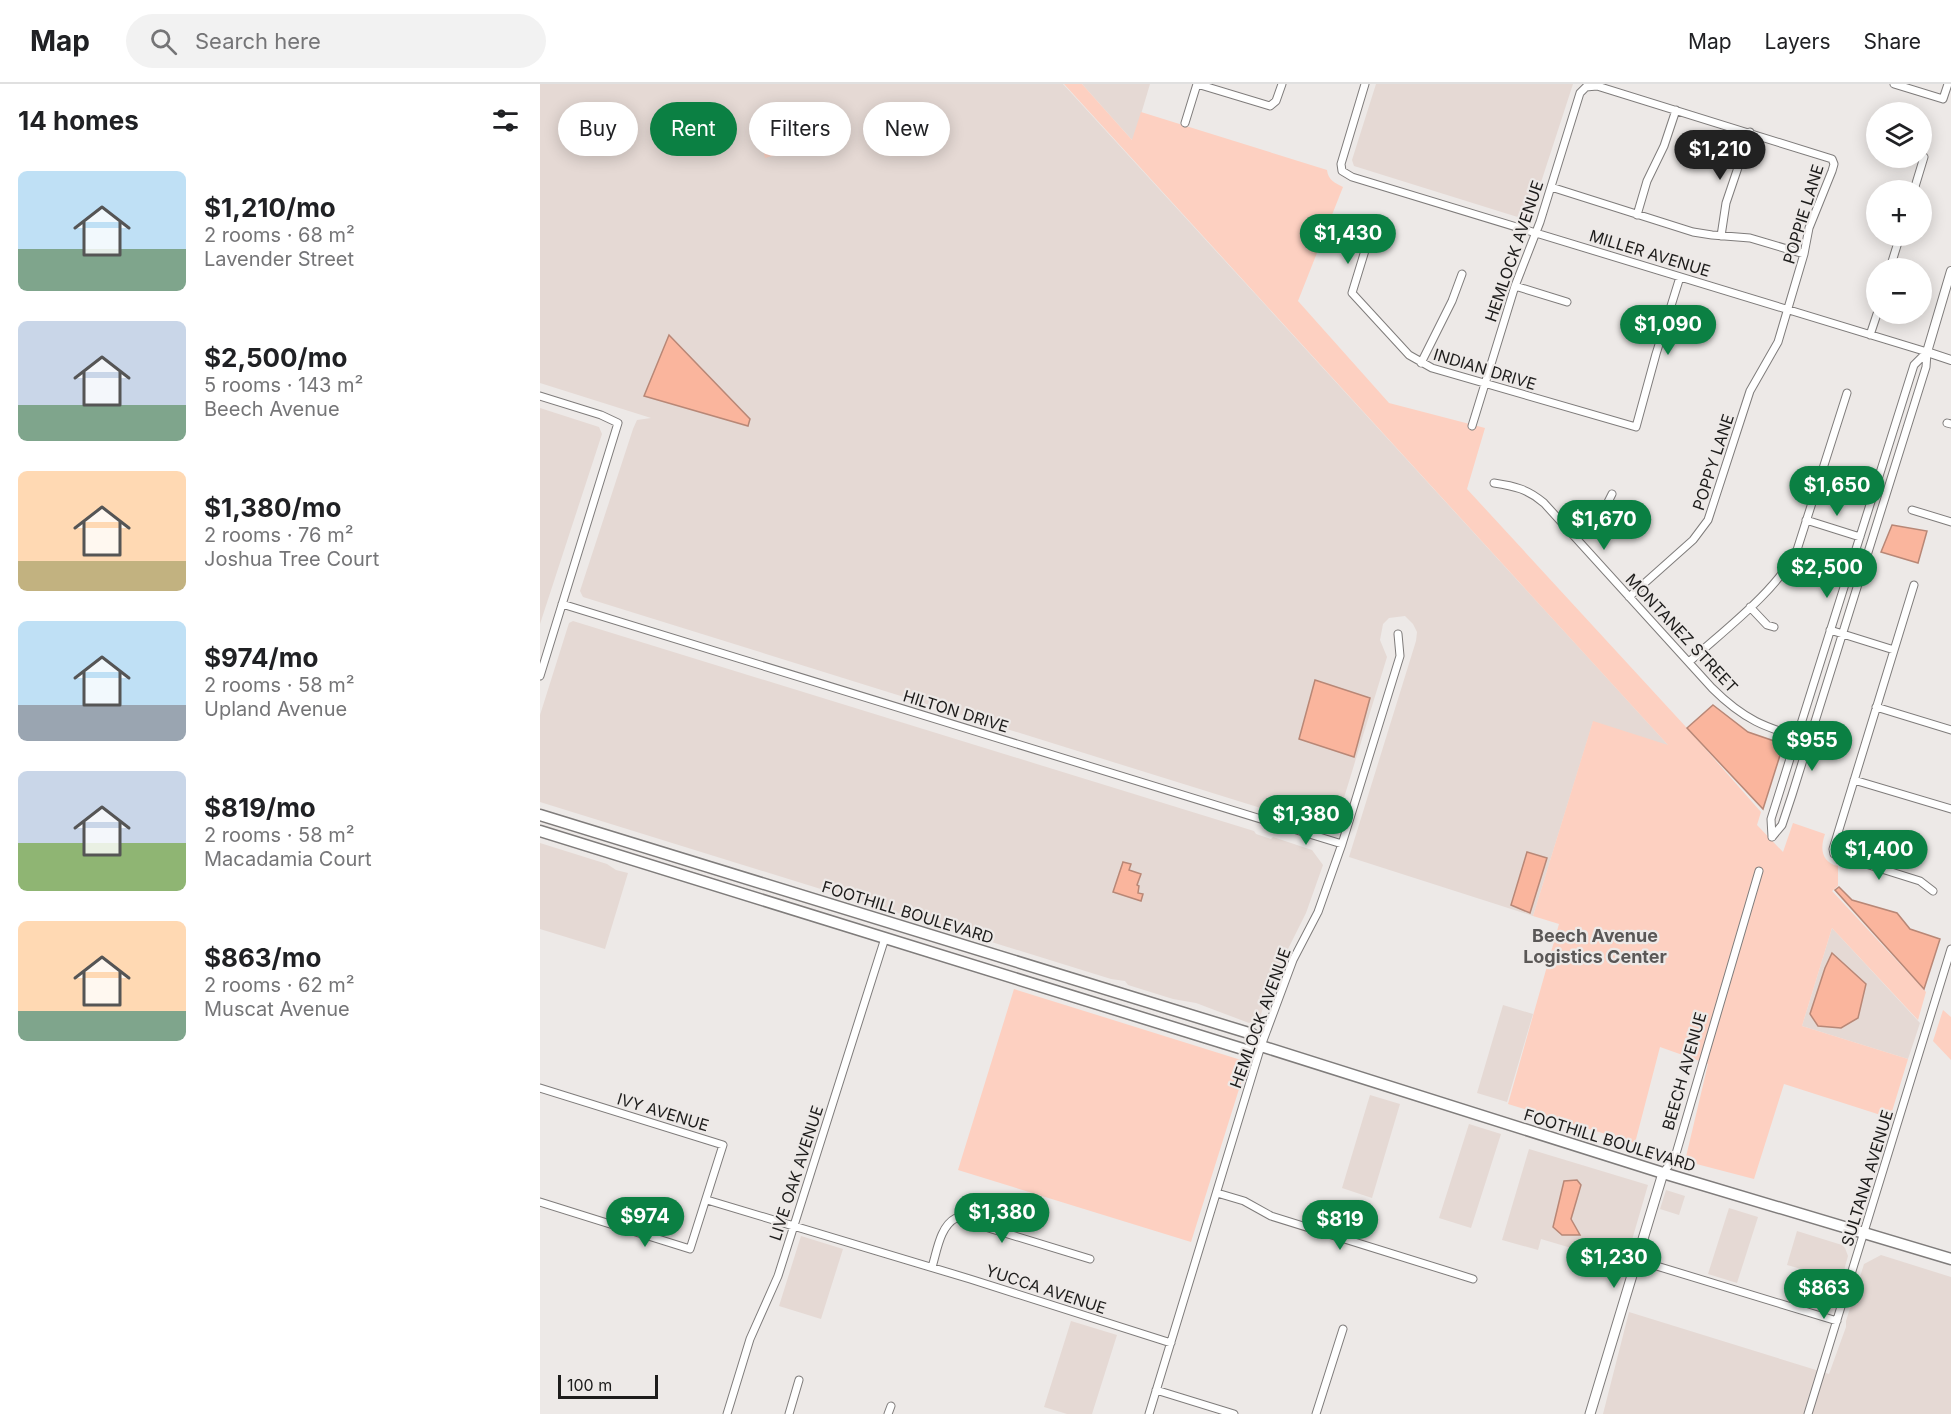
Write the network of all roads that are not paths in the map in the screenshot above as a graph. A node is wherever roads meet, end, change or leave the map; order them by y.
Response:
1 (1197, 84) edge
2 (1282, 84) edge
3 (1894, 84) edge
4 (1948, 84) edge
5 (1363, 85) edge
6 (1676, 110) junction
7 (1185, 123) dead end
8 (1750, 132) junction
9 (1551, 187) junction
10 (1637, 215) junction
11 (1535, 234) junction
12 (1721, 236) junction
13 (1367, 244) dead end
14 (1804, 254) junction
15 (1951, 271) edge
16 (1462, 274) dead end
17 (1680, 277) junction
18 (1515, 286) junction
19 (1567, 302) dead end
20 (1788, 311) junction
21 (1874, 324) edge
22 (1870, 335) junction
23 (1927, 352) junction
24 (1951, 360) edge
25 (1421, 363) junction
26 (1485, 384) junction
27 (1847, 393) dead end
28 (540, 396) edge
29 (1472, 426) dead end
30 (1494, 483) dead end
31 (1612, 494) dead end
32 (1912, 510) dead end
33 (1806, 520) junction
34 (1951, 522) edge
35 (1575, 537) junction
36 (1860, 537) junction
37 (1914, 585) dead end
38 (1629, 597) junction
39 (562, 604) junction
40 (1750, 607) junction
41 (1774, 627) dead end
42 (1830, 630) junction
43 (1398, 634) dead end
44 (1842, 634) junction
45 (1894, 650) junction
46 (1689, 662) junction
47 (540, 676) edge
48 (1876, 707) junction
49 (1951, 729) edge
50 (1797, 737) junction
51 (1809, 741) junction
52 (1854, 780) junction
53 (1951, 809) edge
54 (540, 815) edge
55 (540, 831) edge
56 (1342, 844) junction
57 (1759, 871) dead end
58 (1934, 891) dead end
59 (885, 938) junction
60 (1951, 949) edge
61 (1261, 1046) junction
62 (540, 1088) edge
63 (1663, 1173) junction
64 (1217, 1193) junction
65 (707, 1200) junction
66 (540, 1202) edge
67 (793, 1225) junction
68 (1864, 1233) junction
69 (1089, 1259) dead end
70 (1951, 1259) edge
71 (1637, 1260) junction
72 (932, 1267) junction
73 (1473, 1279) dead end
74 (1837, 1320) junction
75 (1343, 1329) dead end
76 (1171, 1343) junction
77 (799, 1380) dead end
78 (1156, 1390) junction
79 (891, 1406) dead end
80 (727, 1414) edge
81 (789, 1414) edge
82 (888, 1414) edge
83 (1149, 1414) edge
84 (1234, 1414) edge
85 (1316, 1414) edge
86 (1590, 1414) edge
87 (1808, 1414) edge

1 - 2 street
1 - 7 street
3 - 4 street
5 - 11 street, MILLER AVENUE
6 - 8 street
6 - 9 street, HEMLOCK AVENUE
6 - 10 street
8 - 12 street
8 - 14 street, POPPIE LANE
9 - 10 street
9 - 11 street, HEMLOCK AVENUE
10 - 12 street
11 - 17 street, MILLER AVENUE
11 - 18 street, HEMLOCK AVENUE
12 - 14 street
13 - 25 street, INDIAN DRIVE
14 - 20 street, POPPIE LANE
15 - 23 street
16 - 25 street
17 - 20 street, MILLER AVENUE
17 - 26 street, INDIAN DRIVE
18 - 19 street
18 - 26 street, HEMLOCK AVENUE
20 - 22 street, MILLER AVENUE
20 - 38 street, POPPY LANE
21 - 22 street
22 - 23 street, MILLER AVENUE
23 - 24 street, MILLER AVENUE
23 - 36 street
23 - 44 street
25 - 26 street, INDIAN DRIVE
26 - 29 street, HEMLOCK AVENUE
27 - 33 street
28 - 39 street
30 - 35 street, MONTANEZ STREET
31 - 35 street
32 - 34 street
33 - 36 street
33 - 40 street
35 - 38 street, MONTANEZ STREET
36 - 42 street
37 - 45 street
38 - 46 street, MONTANEZ STREET
39 - 47 street
39 - 56 street, HILTON DRIVE
40 - 41 street
40 - 46 street
42 - 44 street
42 - 50 street
43 - 56 street, HEMLOCK AVENUE
44 - 45 street
44 - 51 street
45 - 48 street
46 - 50 street, MONTANEZ STREET
48 - 49 street
48 - 52 street
50 - 51 street, MONTANEZ STREET
50 - 51 street
52 - 53 street
52 - 58 street
54 - 61 main road, FOOTHILL BOULEVARD
55 - 59 main road, FOOTHILL BOULEVARD
56 - 61 street, HEMLOCK AVENUE
57 - 63 street, BEECH AVENUE
59 - 61 main road, FOOTHILL BOULEVARD
59 - 67 street, LIVE OAK AVENUE
60 - 68 street, SULTANA AVENUE
61 - 63 main road, FOOTHILL BOULEVARD
61 - 64 street, HEMLOCK AVENUE
62 - 65 street, IVY AVENUE
63 - 68 main road, FOOTHILL BOULEVARD
63 - 71 main road, BEECH AVENUE
64 - 73 street
64 - 76 street, HEMLOCK AVENUE
65 - 66 street
65 - 67 street, YUCCA AVENUE
67 - 72 street, YUCCA AVENUE
67 - 80 street, LIVE OAK AVENUE
68 - 70 main road, FOOTHILL BOULEVARD
68 - 74 street, SULTANA AVENUE
69 - 72 street
71 - 74 street
71 - 86 main road, BEECH AVENUE
72 - 76 street, YUCCA AVENUE
74 - 87 street, SULTANA AVENUE
75 - 85 street
76 - 78 street, HEMLOCK AVENUE
77 - 81 street
78 - 83 street, HEMLOCK AVENUE
78 - 84 street
79 - 82 street

